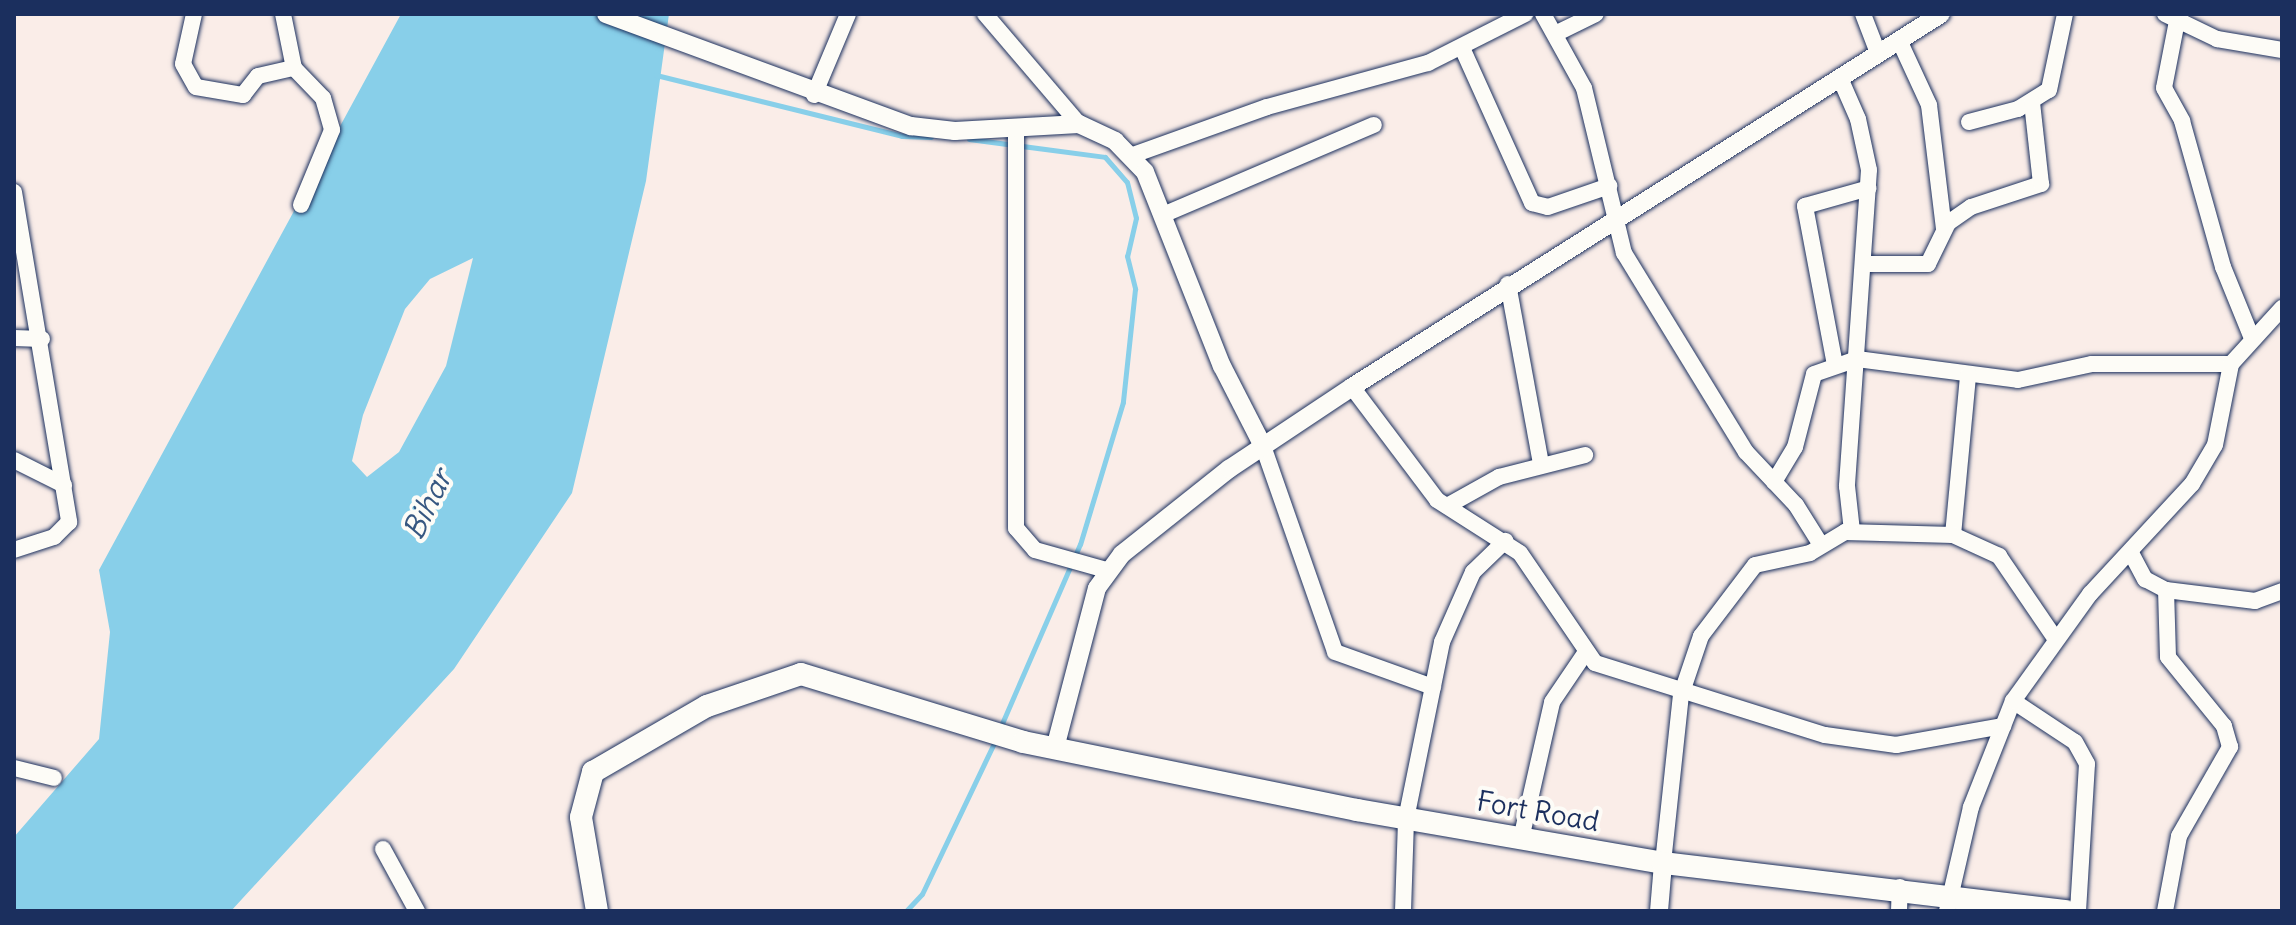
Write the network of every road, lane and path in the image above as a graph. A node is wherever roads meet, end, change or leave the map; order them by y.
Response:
1 (194, 14) edge
2 (283, 14) edge
3 (606, 14) edge
4 (848, 14) edge
5 (985, 14) edge
6 (1525, 14) edge
7 (1543, 14) edge
8 (1596, 14) edge
9 (1863, 14) edge
10 (1941, 14) edge
11 (2065, 14) edge
12 (2171, 18) edge
13 (1557, 33) junction
14 (1899, 40) junction
15 (1463, 50) junction
16 (2282, 50) edge
17 (1878, 53) junction
18 (294, 68) junction
19 (1840, 78) junction
20 (814, 95) junction
21 (2032, 103) junction
22 (1969, 122) dead end
23 (1079, 124) junction
24 (1374, 125) dead end
25 (1016, 128) junction
26 (1133, 155) junction
27 (1609, 186) junction
28 (1869, 188) junction
29 (14, 192) edge
30 (301, 205) dead end
31 (1165, 214) junction
32 (1617, 216) junction
33 (1944, 229) junction
34 (1865, 264) junction
35 (1508, 284) junction
36 (2279, 316) edge
37 (2251, 336) junction
38 (14, 338) edge
39 (42, 339) junction
40 (1857, 359) junction
41 (2231, 364) junction
42 (1835, 365) junction
43 (1968, 375) junction
44 (1352, 387) junction
45 (1263, 446) junction
46 (1585, 455) dead end
47 (14, 460) edge
48 (1541, 463) junction
49 (1774, 482) junction
50 (64, 485) junction
51 (1447, 506) junction
52 (1852, 531) junction
53 (1953, 535) junction
54 (1505, 541) junction
55 (1821, 545) junction
56 (14, 550) edge
57 (2131, 553) junction
58 (1106, 570) junction
59 (2166, 590) junction
60 (2282, 591) edge
61 (2055, 638) junction
62 (1584, 655) junction
63 (1433, 687) junction
64 (1681, 695) junction
65 (2013, 701) junction
66 (2003, 726) junction
67 (1055, 748) junction
68 (14, 768) edge
69 (54, 778) dead end
70 (1406, 819) junction
71 (1521, 839) junction
72 (383, 849) dead end
73 (1663, 863) junction
74 (1900, 887) junction
75 (1950, 902) edge
76 (417, 911) edge
77 (597, 911) edge
78 (1403, 911) edge
79 (1659, 911) edge
80 (1899, 911) edge
81 (2066, 911) edge
82 (2078, 911) edge
83 (2165, 911) edge

1 - 18 street
2 - 18 street
3 - 20 street
4 - 20 street
5 - 23 street
6 - 15 street
7 - 13 street
8 - 13 street
9 - 17 street
10 - 14 street
11 - 21 street
12 - 16 street
12 - 37 street
13 - 27 street
14 - 17 street
14 - 33 street
15 - 26 street
15 - 27 street
17 - 19 street
18 - 30 street
19 - 28 street
19 - 32 street
20 - 25 street
21 - 22 street
21 - 33 street
23 - 25 street
23 - 26 street
24 - 31 street
25 - 58 street
26 - 31 street
27 - 32 street
28 - 34 street
28 - 42 street
29 - 39 street
31 - 45 street
32 - 35 street
32 - 49 street
33 - 34 street
34 - 40 street
35 - 44 street
35 - 48 street
36 - 37 street
37 - 41 street
38 - 39 street
39 - 50 street
40 - 42 street
40 - 43 street
40 - 52 street
41 - 43 street
41 - 57 street
42 - 49 street
43 - 53 street
44 - 45 street
44 - 51 street
45 - 58 street
45 - 63 street
46 - 48 street
47 - 50 street
48 - 51 street
49 - 55 street
50 - 56 street
51 - 54 street
52 - 53 street
52 - 55 street
53 - 61 street
54 - 62 street
54 - 63 street
55 - 64 street
57 - 59 street
57 - 61 street
58 - 67 street
59 - 60 street
59 - 83 street
61 - 65 street
62 - 64 street
62 - 71 street
63 - 70 street
64 - 66 street
64 - 73 street
65 - 66 street
65 - 82 street
66 - 75 street
67 - 70 main road, Fort Road
67 - 77 main road, Fort Road
68 - 69 street
70 - 71 main road, Fort Road
70 - 78 street
71 - 73 main road, Fort Road
72 - 76 street
73 - 74 main road, Fort Road
73 - 79 street
74 - 75 main road, Fort Road
74 - 80 street
75 - 81 main road, Fort Road

